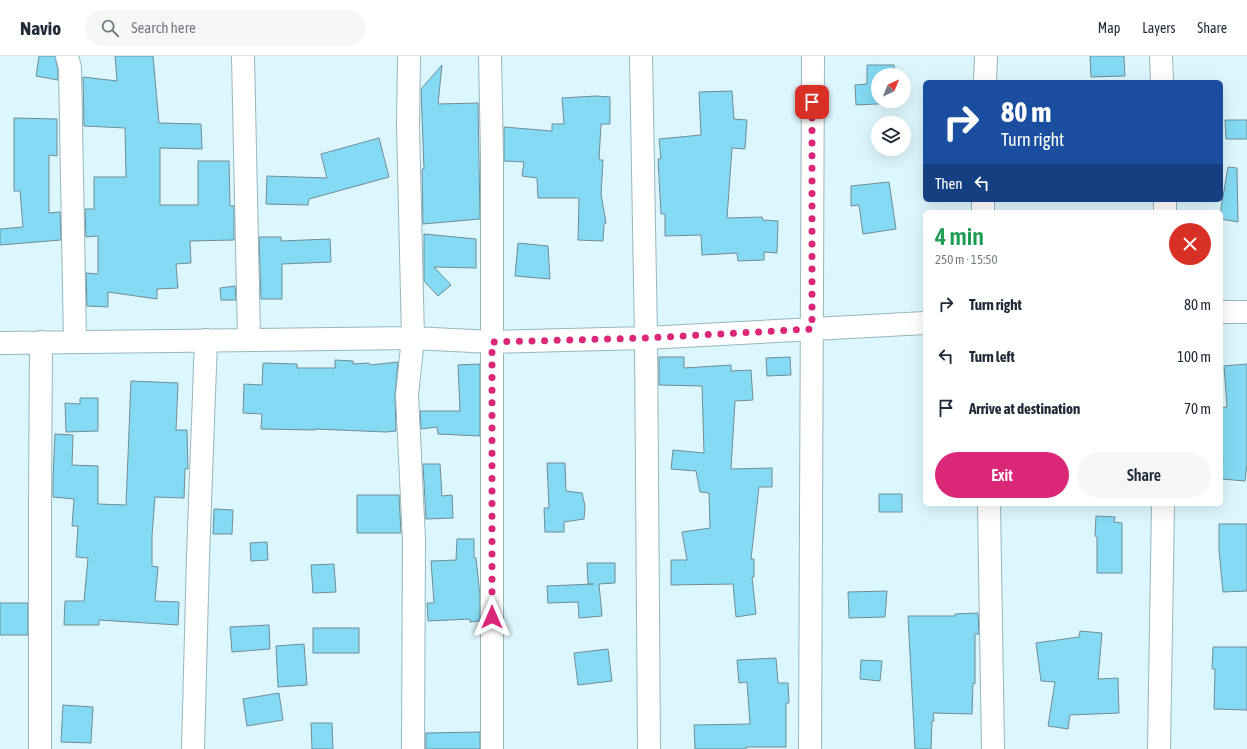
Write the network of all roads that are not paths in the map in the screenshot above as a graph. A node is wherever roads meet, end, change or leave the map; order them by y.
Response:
1 (67, 56) edge
2 (243, 56) edge
3 (409, 56) edge
4 (490, 56) edge
5 (641, 56) edge
6 (813, 56) edge
7 (986, 56) edge
8 (1161, 56) edge
9 (986, 80) edge
10 (1162, 80) edge
11 (1223, 312) edge
12 (1247, 312) edge
13 (923, 323) edge
14 (812, 329) junction
15 (413, 338) junction
16 (646, 338) junction
17 (249, 339) junction
18 (206, 340) junction
19 (41, 342) junction
20 (75, 342) junction
21 (492, 342) junction
22 (0, 343) edge
23 (989, 506) edge
24 (1163, 506) edge
25 (40, 749) edge
26 (193, 749) edge
27 (414, 749) edge
28 (492, 749) edge
29 (649, 749) edge
30 (810, 749) edge
31 (993, 749) edge
32 (1159, 749) edge

1 - 20 street
2 - 17 street
3 - 15 street
4 - 21 street
5 - 16 street
6 - 14 street
7 - 9 street
8 - 10 street
11 - 12 street
13 - 14 street
14 - 16 street
14 - 30 street
15 - 17 street
15 - 21 street
15 - 27 street
16 - 21 street
16 - 29 street
17 - 18 street
18 - 20 street
18 - 26 street
19 - 20 street
19 - 22 street
19 - 25 street
21 - 28 street
23 - 31 street
24 - 32 street

